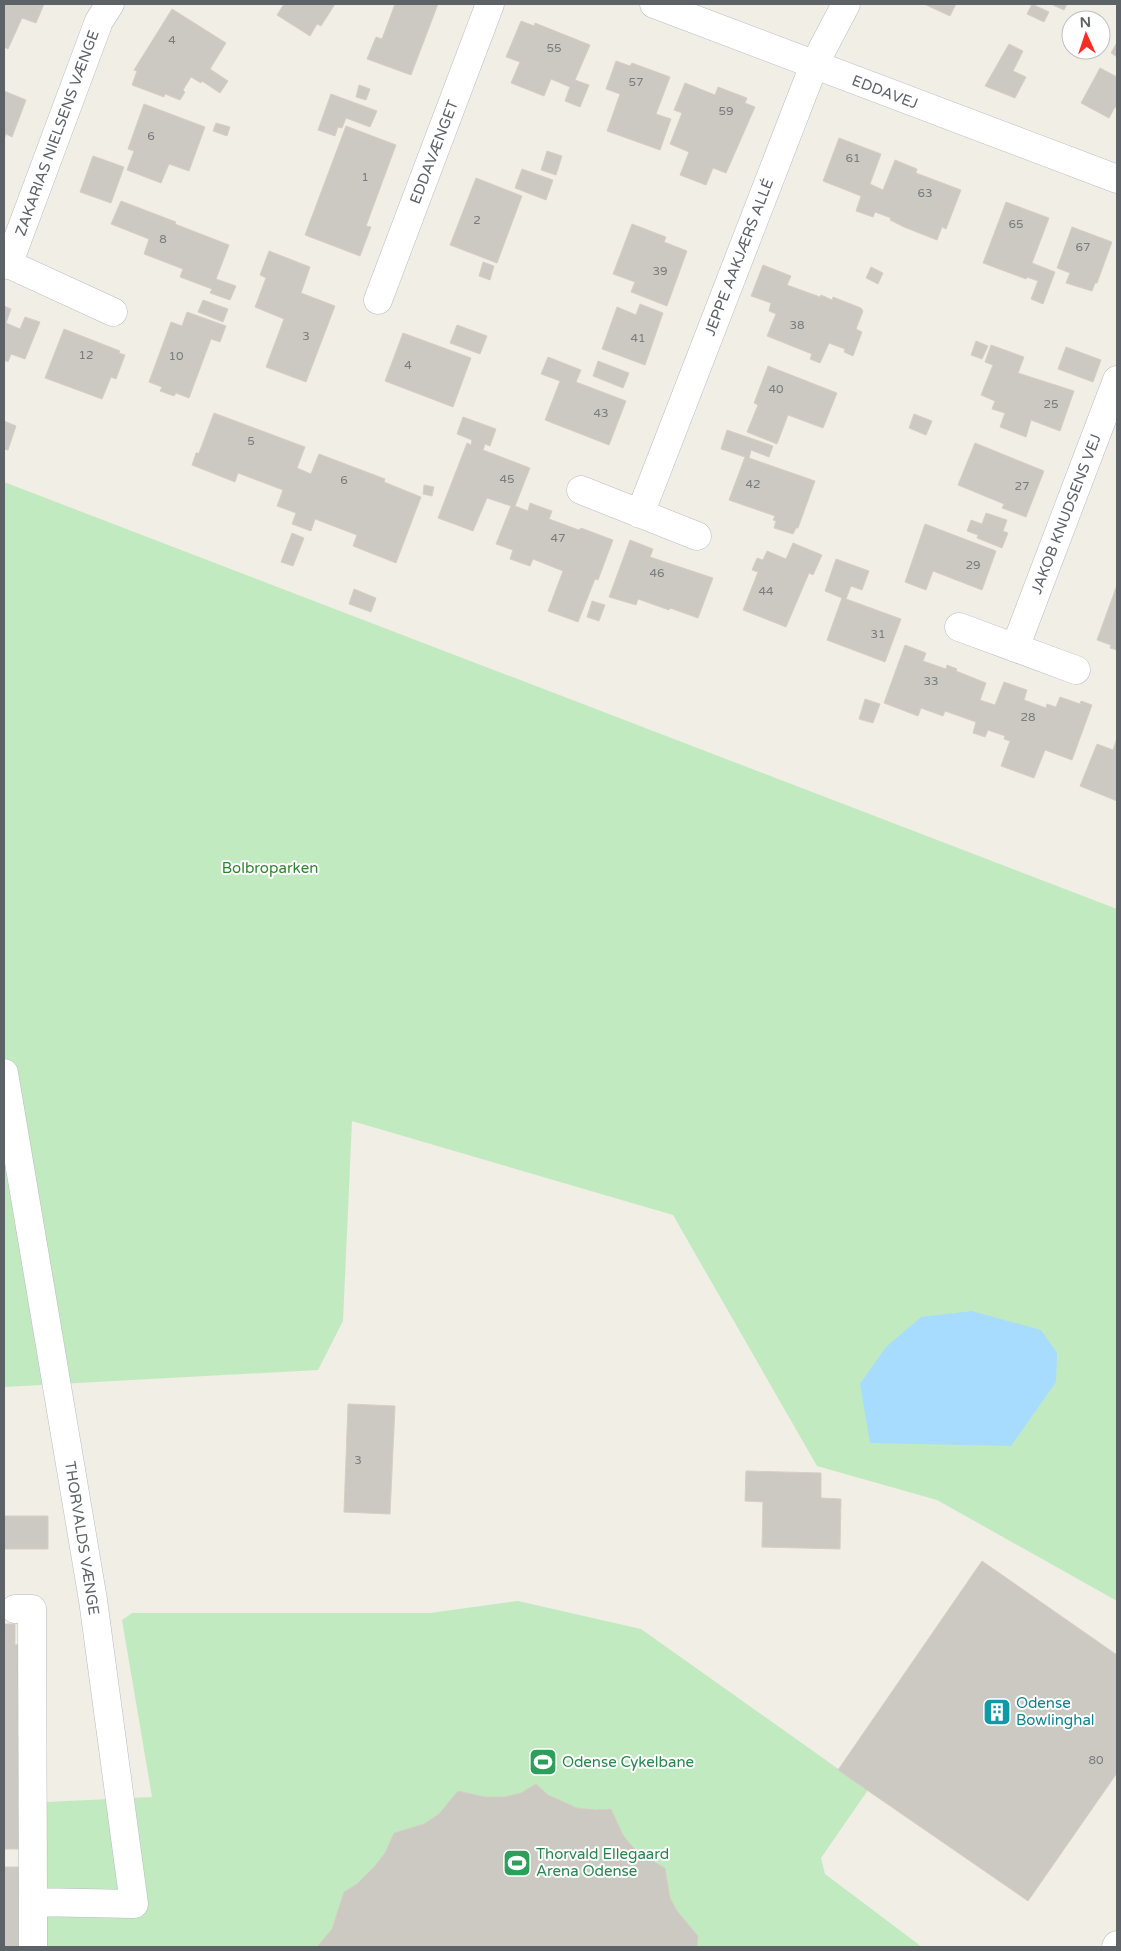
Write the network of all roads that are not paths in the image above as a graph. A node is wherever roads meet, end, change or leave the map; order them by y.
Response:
1 (110, 4) edge
2 (490, 4) edge
3 (654, 4) edge
4 (846, 4) edge
5 (814, 65) junction
6 (1117, 180) edge
7 (6, 263) edge
8 (378, 300) dead end
9 (113, 312) dead end
10 (1117, 380) edge
11 (581, 490) dead end
12 (640, 514) junction
13 (697, 536) dead end
14 (959, 627) dead end
15 (1015, 648) junction
16 (1076, 670) dead end
17 (4, 1073) edge
18 (16, 1609) dead end
19 (34, 1902) junction
20 (33, 1947) edge

1 - 7 street, ZAKARIAS NIELSENS VÆNGE
2 - 8 street, EDDAVÆNGET
3 - 5 street, EDDAVEJ
4 - 5 street, JEPPE AAKJÆRS ALLÉ
5 - 6 street, EDDAVEJ
5 - 12 street, JEPPE AAKJÆRS ALLÉ
7 - 9 street, ZAKARIAS NIELSENS VÆNGE
10 - 15 street, JAKOB KNUDSENS VEJ
11 - 12 street
12 - 13 street
14 - 15 street
15 - 16 street
17 - 19 street, THORVALDS VÆNGE
18 - 19 street
19 - 20 street

